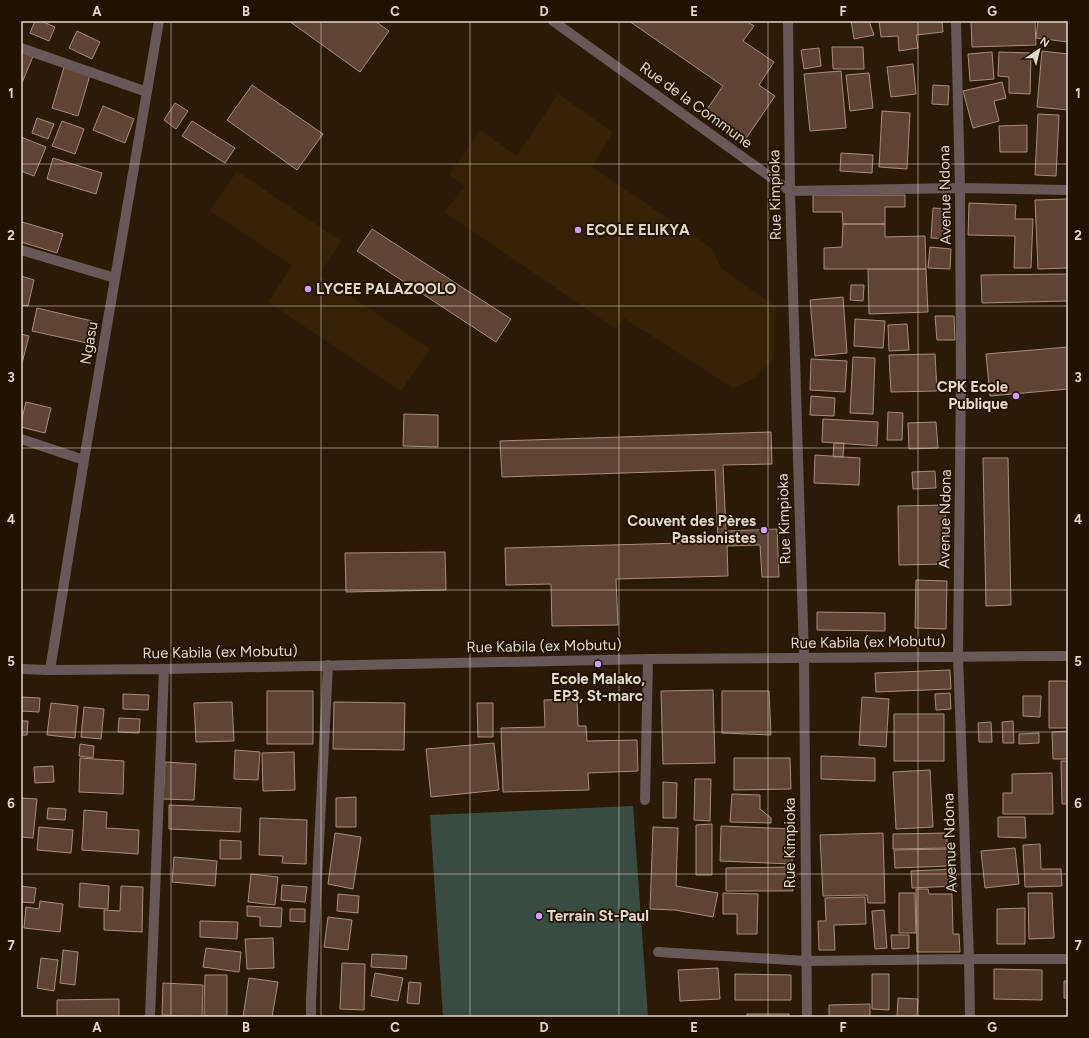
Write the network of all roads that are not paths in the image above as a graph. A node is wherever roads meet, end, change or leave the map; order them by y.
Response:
1 (159, 21) edge
2 (553, 21) edge
3 (788, 21) edge
4 (956, 21) edge
5 (21, 48) edge
6 (147, 92) junction
7 (960, 188) junction
8 (790, 190) junction
9 (1068, 190) edge
10 (21, 250) edge
11 (116, 278) junction
12 (21, 439) edge
13 (84, 460) junction
14 (958, 656) junction
15 (1068, 656) edge
16 (804, 658) junction
17 (648, 659) junction
18 (328, 665) junction
19 (21, 669) edge
20 (164, 669) junction
21 (50, 670) junction
22 (645, 800) dead end
23 (658, 952) dead end
24 (969, 959) junction
25 (1068, 959) edge
26 (806, 961) junction
27 (150, 1017) edge
28 (311, 1017) edge
29 (807, 1017) edge
30 (970, 1017) edge

1 - 6 street, Ngasu
2 - 8 street, Rue de la Commune
3 - 8 street, Rue Kimpioka
4 - 7 street, Avenue Ndona
5 - 6 street
6 - 11 street, Ngasu
7 - 8 street
7 - 9 street
7 - 14 street, Avenue Ndona
8 - 16 street, Rue Kimpioka
10 - 11 street
11 - 13 street, Ngasu
12 - 13 street
13 - 21 street, Ngasu
14 - 15 street, Rue Kabila (ex Mobutu)
14 - 16 street, Rue Kabila (ex Mobutu)
14 - 24 street, Avenue Ndona
16 - 17 street, Rue Kabila (ex Mobutu)
16 - 26 street, Rue Kimpioka
17 - 18 street, Rue Kabila (ex Mobutu)
17 - 22 street
18 - 20 street, Rue Kabila (ex Mobutu)
18 - 28 street
19 - 21 street, Rue Kabila (ex Mobutu)
20 - 21 street, Rue Kabila (ex Mobutu)
20 - 27 street
23 - 26 street
24 - 25 street
24 - 26 street
24 - 30 street, Avenue Ndona
26 - 29 street, Rue Kimpioka

